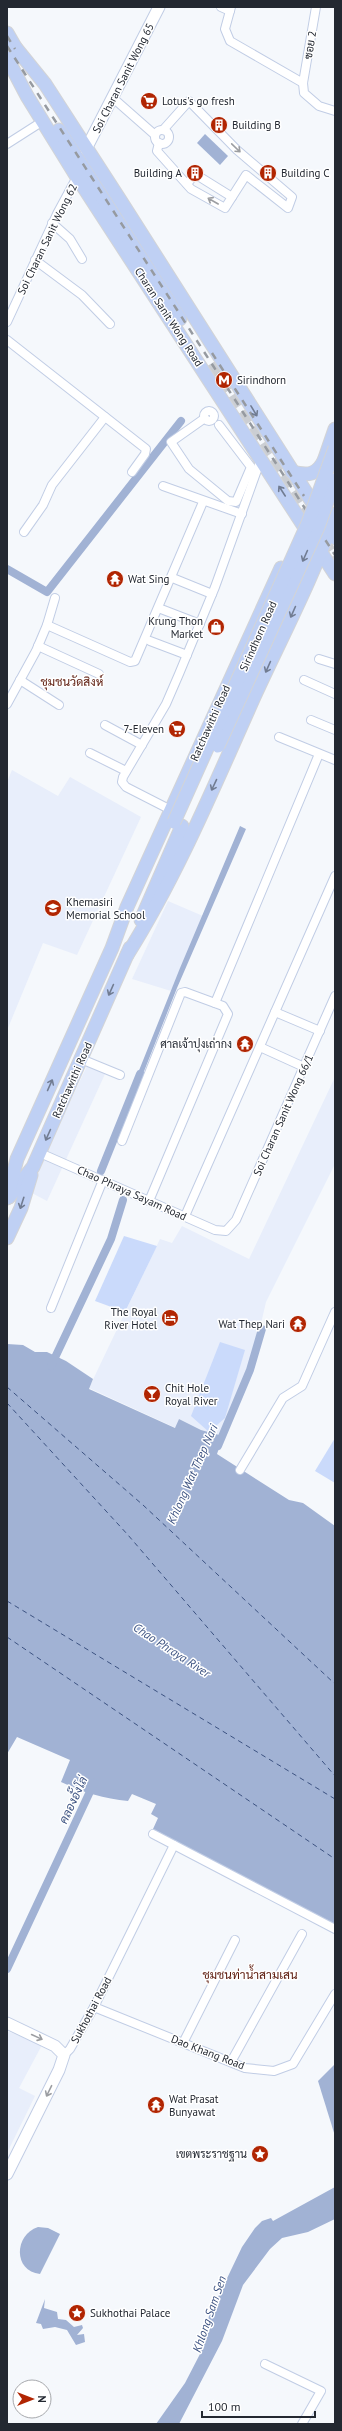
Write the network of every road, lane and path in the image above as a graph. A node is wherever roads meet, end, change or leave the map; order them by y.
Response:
1 (159, 7) edge
2 (221, 7) edge
3 (316, 7) edge
4 (230, 9) edge
5 (7, 33) edge
6 (10, 54) edge
7 (303, 84) junction
8 (112, 98) junction
9 (335, 111) edge
10 (42, 121) junction
11 (163, 130) junction
12 (155, 136) junction
13 (159, 143) junction
14 (7, 144) edge
15 (86, 148) junction
16 (77, 177) junction
17 (187, 184) junction
18 (232, 198) junction
19 (52, 223) junction
20 (82, 259) dead end
21 (35, 260) junction
22 (7, 322) edge
23 (110, 324) dead end
24 (7, 340) edge
25 (212, 363) tunnel mouth
26 (233, 378) junction
27 (219, 394) junction
28 (233, 415) junction
29 (105, 417) junction
30 (219, 425) junction
31 (335, 429) edge
32 (335, 448) edge
33 (261, 459) junction
34 (325, 459) junction
35 (132, 472) dead end
36 (292, 472) junction
37 (335, 480) edge
38 (162, 486) dead end
39 (311, 499) junction
40 (203, 502) junction
41 (242, 514) junction
42 (335, 514) edge
43 (302, 522) junction
44 (24, 532) dead end
45 (332, 534) edge
46 (320, 551) junction
47 (335, 574) edge
48 (175, 579) dead end
49 (212, 594) junction
50 (55, 598) dead end
51 (161, 609) dead end
52 (200, 624) junction
53 (47, 625) junction
54 (150, 640) dead end
55 (38, 646) junction
56 (187, 655) junction
57 (319, 659) dead end
58 (335, 664) edge
59 (99, 674) dead end
60 (20, 680) junction
61 (304, 680) dead end
62 (335, 694) edge
63 (7, 704) edge
64 (59, 705) dead end
65 (310, 720) dead end
66 (105, 725) dead end
67 (335, 730) edge
68 (279, 737) dead end
69 (142, 745) junction
70 (90, 753) dead end
71 (319, 754) junction
72 (335, 760) edge
73 (126, 771) junction
74 (176, 819) junction
75 (335, 876) edge
76 (127, 955) junction
77 (335, 996) edge
78 (215, 1003) junction
79 (275, 1012) junction
80 (320, 1031) junction
81 (260, 1047) junction
82 (81, 1059) junction
83 (304, 1067) junction
84 (120, 1075) dead end
85 (122, 1142) dead end
86 (40, 1152) junction
87 (17, 1159) junction
88 (33, 1167) junction
89 (7, 1173) edge
90 (103, 1180) junction
91 (7, 1199) edge
92 (149, 1201) junction
93 (185, 1216) junction
94 (226, 1231) joint
95 (7, 1238) edge
96 (51, 1308) dead end
97 (335, 1312) edge
98 (240, 1470) dead end
99 (153, 1834) dead end
100 (174, 1845) junction
101 (335, 1929) edge
102 (302, 1934) dead end
103 (235, 1940) dead end
104 (335, 1994) edge
105 (94, 2007) junction
106 (7, 2023) edge
107 (183, 2043) junction
108 (64, 2055) junction
109 (231, 2062) junction
110 (7, 2174) edge
111 (265, 2364) dead end
112 (302, 2424) edge

1 - 8 street, Soi Charan Sanit Wong 65
2 - 4 street
3 - 7 street, ซอย 2
4 - 7 street
5 - 6 main road, Charan Sanit Wong Road
6 - 10 main road, Charan Sanit Wong Road
6 - 15 main road, Charan Sanit Wong Road
6 - 25 main road, Charan Sanit Wong Road
7 - 9 street
8 - 12 street
8 - 15 street, Soi Charan Sanit Wong 65
10 - 14 street
10 - 16 main road, Charan Sanit Wong Road
11 - 12 street
11 - 13 street
11 -> 18 street
12 - 13 street
13 - 17 street
15 - 26 main road, Charan Sanit Wong Road
16 - 19 street, Soi Charan Sanit Wong 62
16 - 27 main road, Charan Sanit Wong Road
17 - 18 street
18 -> 17 street
19 - 20 street
19 - 21 street, Soi Charan Sanit Wong 62
21 - 22 street, Soi Charan Sanit Wong 62
21 - 23 street
24 - 29 street
26 - 27 main road
26 -> 36 main road, Charan Sanit Wong Road
27 - 28 main road, Charan Sanit Wong Road
28 - 30 street
28 - 33 main road, Charan Sanit Wong Road
29 - 35 street
29 - 44 street
30 - 30 street
31 - 34 main road
32 - 74 main road, Sirindhorn Road, bridge
33 - 41 street
43 -> 33 main road, Charan Sanit Wong Road
34 - 36 main road
34 - 39 main road
36 - 39 main road, Charan Sanit Wong Road
37 -> 74 main road, Sirindhorn Road, bridge
38 - 40 street
39 - 43 main road, Ratchawithi Road
39 - 45 main road, Charan Sanit Wong Road
40 - 41 street
40 - 53 street
41 - 49 street
42 - 45 main road
43 - 46 main road, Charan Sanit Wong Road
43 - 74 main road, Ratchawithi Road
45 - 46 main road
46 - 47 main road, Charan Sanit Wong Road
46 -> 76 main road, Ratchawithi Road
48 - 49 street
49 - 52 street
50 - 53 street
51 - 52 street
52 - 56 street
53 - 55 street
54 - 56 street
55 - 59 street
55 - 60 street
56 - 69 street
57 - 58 street
60 - 63 street
60 - 64 street
61 - 62 street
65 - 67 street
66 - 69 street
68 - 71 street
69 - 73 street
70 - 73 street
71 - 72 street
71 - 78 street
73 - 74 street
74 - 76 main road, Ratchawithi Road
87 -> 74 main road, Ratchawithi Road
75 - 79 street
76 -> 82 main road, Ratchawithi Road
77 - 80 street, Soi Charan Sanit Wong 66/1
78 - 85 street
78 - 92 street
79 - 80 street
79 - 81 street
80 - 83 street, Soi Charan Sanit Wong 66/1
81 - 83 street
81 - 93 street
82 - 84 street
82 -> 86 main road, Ratchawithi Road
83 - 94 street, Soi Charan Sanit Wong 66/1
86 - 88 main road, Ratchawithi Road
86 - 90 street, Chao Phraya Sayam Road
87 - 89 main road
87 - 91 main road, Ratchawithi Road
88 - 91 main road, Ratchawithi Road
88 -> 95 main road
90 - 92 street, Chao Phraya Sayam Road
90 - 96 street
92 - 93 street, Chao Phraya Sayam Road
93 - 94 street, Chao Phraya Sayam Road
97 - 98 street
99 - 100 street
100 - 101 street
100 - 105 street, Sukhothai Road
102 - 109 street
103 - 107 street
104 - 109 street, Dao Khang Road
105 - 107 street, Dao Khang Road
105 - 108 street, Sukhothai Road
106 -> 108 street
107 - 109 street, Dao Khang Road
108 -> 110 street, Sukhothai Road
111 - 112 street

